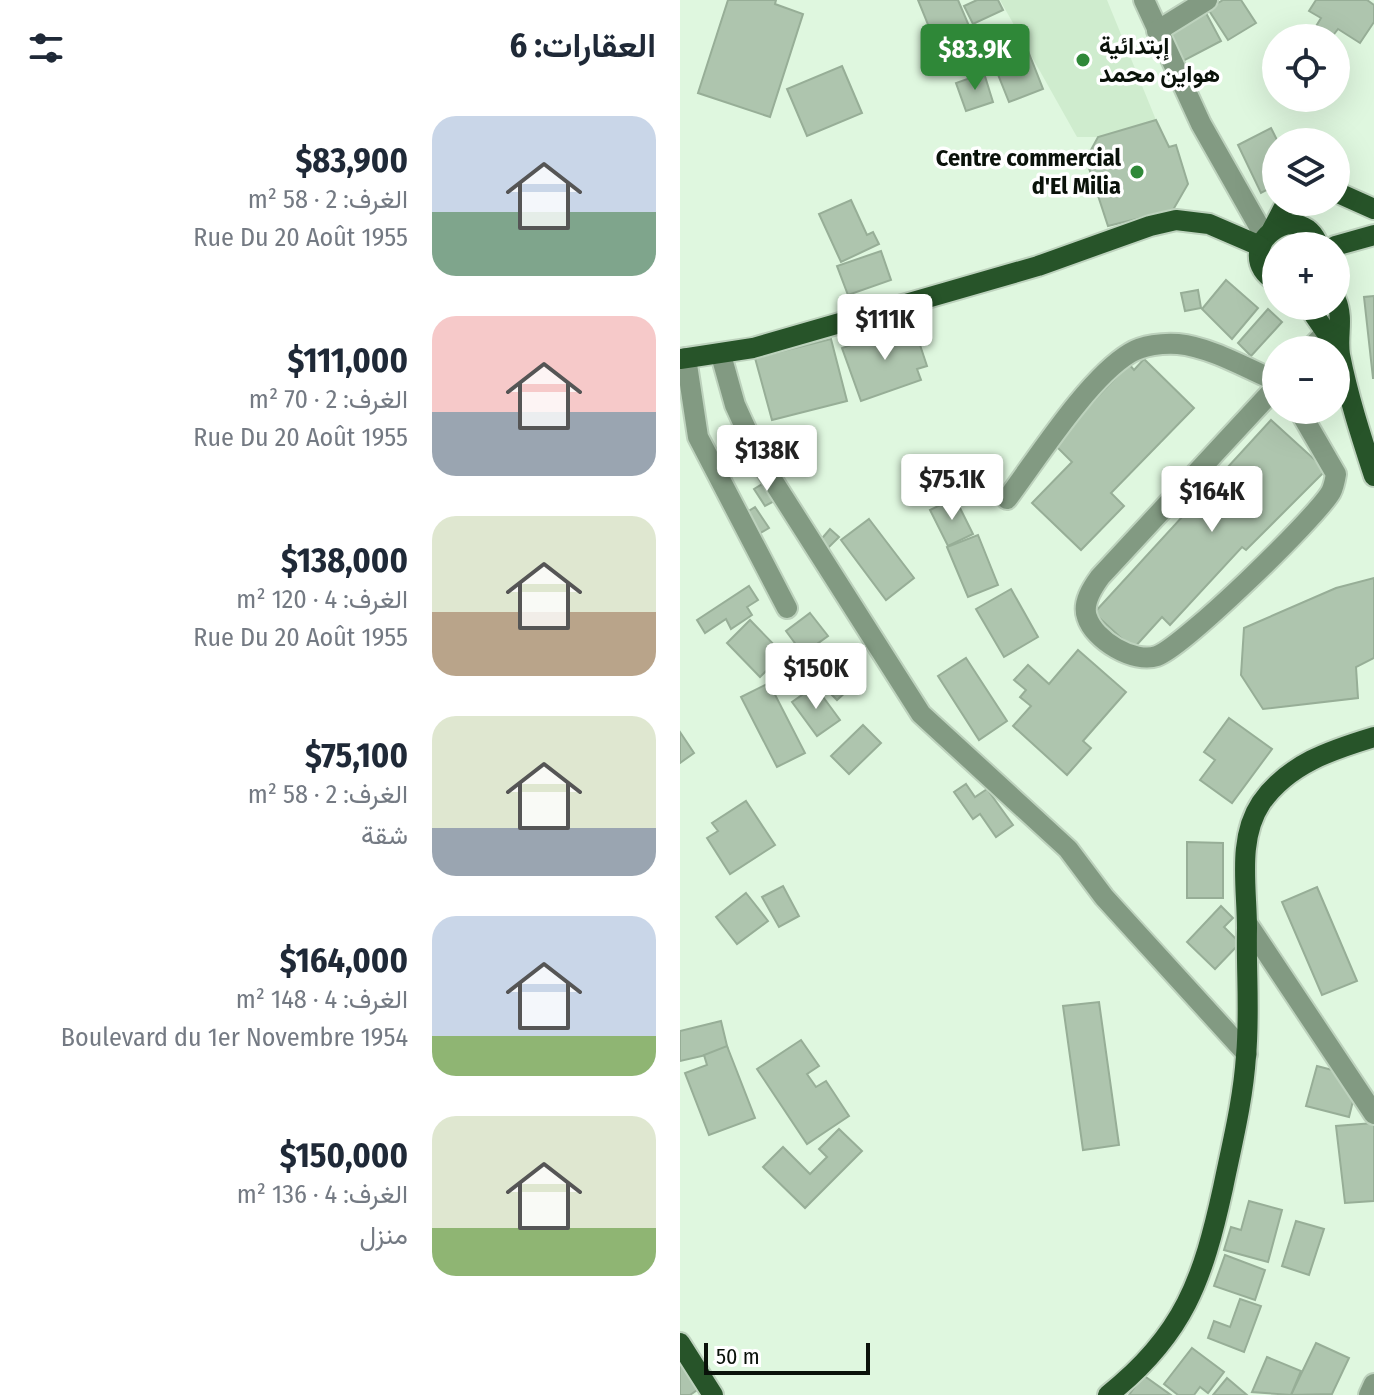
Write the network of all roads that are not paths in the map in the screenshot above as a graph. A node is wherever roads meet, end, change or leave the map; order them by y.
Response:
1 (1144, 0) edge
2 (1207, 0) edge
3 (1157, 31) junction
4 (1350, 198) edge
5 (1374, 209) edge
6 (1263, 232) edge
7 (1276, 232) edge
8 (1306, 232) edge
9 (1374, 235) edge
10 (1262, 236) edge
11 (1350, 242) edge
12 (1332, 320) edge
13 (1335, 320) edge
14 (1320, 336) edge
15 (721, 355) junction
16 (683, 359) edge
17 (1262, 376) edge
18 (1262, 402) edge
19 (1307, 424) edge
20 (689, 440) edge
21 (1374, 476) edge
22 (1007, 499) dead end
23 (787, 608) dead end
24 (1374, 737) edge
25 (1247, 923) junction
26 (1247, 1054) junction
27 (1374, 1114) edge
28 (680, 1343) edge
29 (1374, 1384) edge
30 (713, 1395) edge
31 (1108, 1395) edge
32 (1369, 1395) edge

1 - 3 street
2 - 3 street
3 - 6 street
4 - 5 main road
7 - 8 main road
9 - 11 main road
10 - 15 main road
12 - 14 street
13 - 21 main road
15 - 16 main road
15 - 26 street
16 - 20 street
17 - 22 street
18 - 19 street
20 - 23 street
24 - 25 main road
25 - 26 main road
25 - 27 street
26 - 31 main road
28 - 30 main road
29 - 32 street

